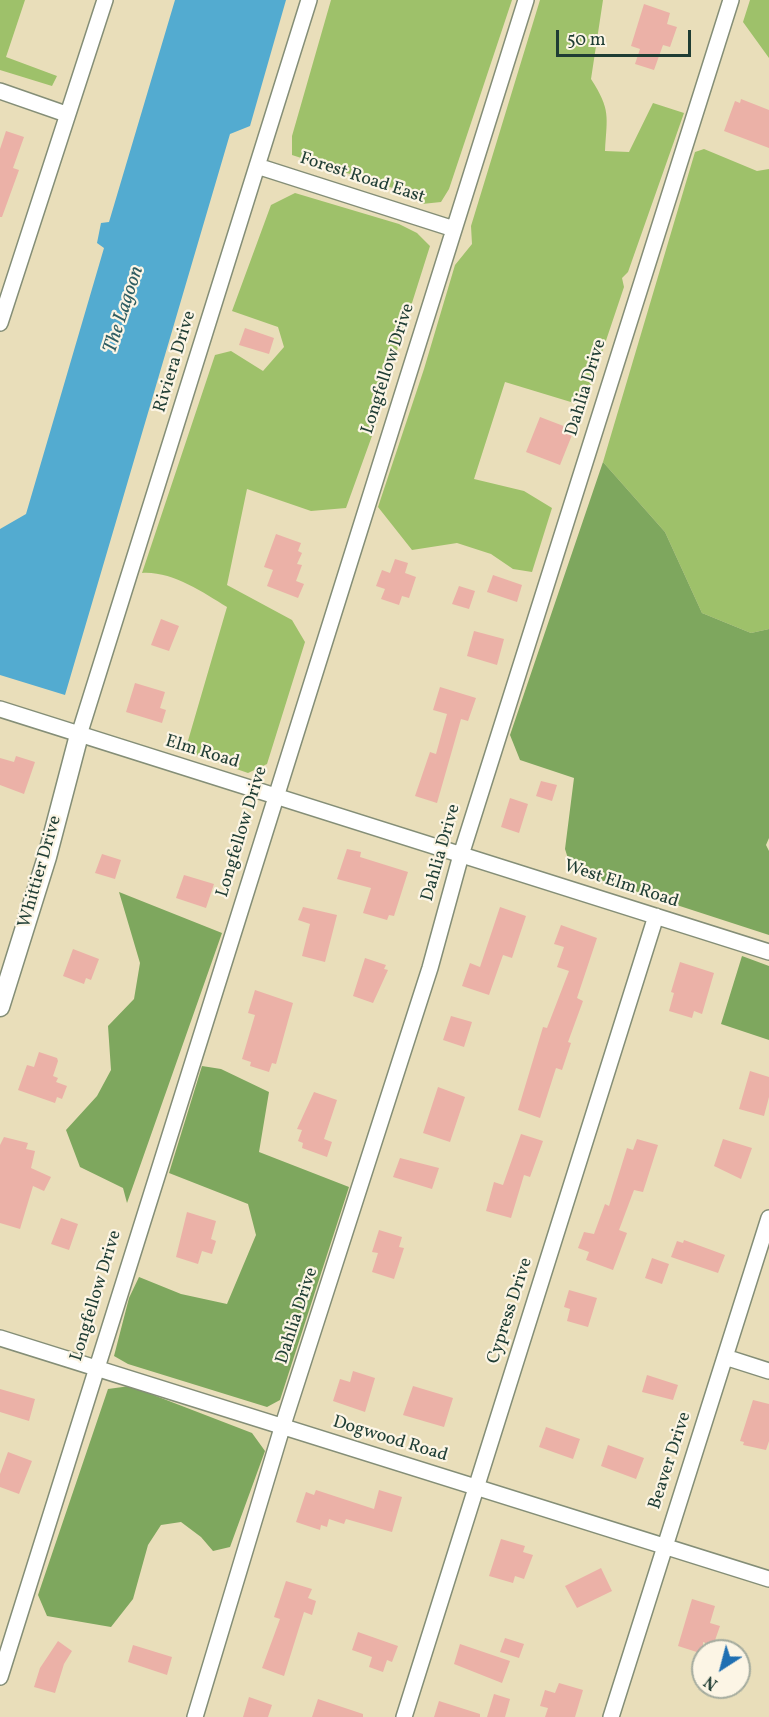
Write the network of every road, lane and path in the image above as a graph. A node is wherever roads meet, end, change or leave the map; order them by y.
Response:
1 (105, 0) edge
2 (309, 0) edge
3 (526, 0) edge
4 (731, 0) edge
5 (0, 91) edge
6 (66, 114) junction
7 (257, 166) junction
8 (454, 229) junction
9 (0, 323) edge
10 (0, 710) edge
11 (79, 735) junction
12 (275, 796) junction
13 (461, 855) junction
14 (656, 916) junction
15 (769, 952) edge
16 (0, 1007) edge
17 (769, 1218) edge
18 (0, 1338) edge
19 (725, 1357) junction
20 (95, 1367) junction
21 (769, 1371) edge
22 (282, 1428) junction
23 (476, 1486) junction
24 (664, 1547) junction
25 (769, 1579) edge
26 (0, 1677) edge
27 (195, 1717) edge
28 (404, 1717) edge
29 (611, 1717) edge

1 - 6 street
2 - 7 street, Riviera Drive
3 - 8 street, Longfellow Drive
4 - 13 street, Dahlia Drive
5 - 6 street
6 - 9 street
7 - 8 street, Forest Road East
7 - 11 street, Riviera Drive
8 - 12 street, Longfellow Drive
10 - 11 street, Elm Road
11 - 12 street, Elm Road
11 - 16 street, Whittier Drive
12 - 13 street, Elm Road
12 - 20 street, Longfellow Drive
13 - 14 street, West Elm Road
13 - 22 street, Dahlia Drive
14 - 15 street, West Elm Road
14 - 23 street, Cypress Drive
17 - 19 street, Beaver Drive
18 - 20 street, Dogwood Road
19 - 21 street
19 - 24 street, Beaver Drive
20 - 22 street, Dogwood Road
20 - 26 street, Longfellow Drive
22 - 23 street, Dogwood Road
22 - 27 street, Dahlia Drive
23 - 24 street, Dogwood Road
23 - 28 street, Cypress Drive
24 - 25 street, Dogwood Road
24 - 29 street, Beaver Drive

